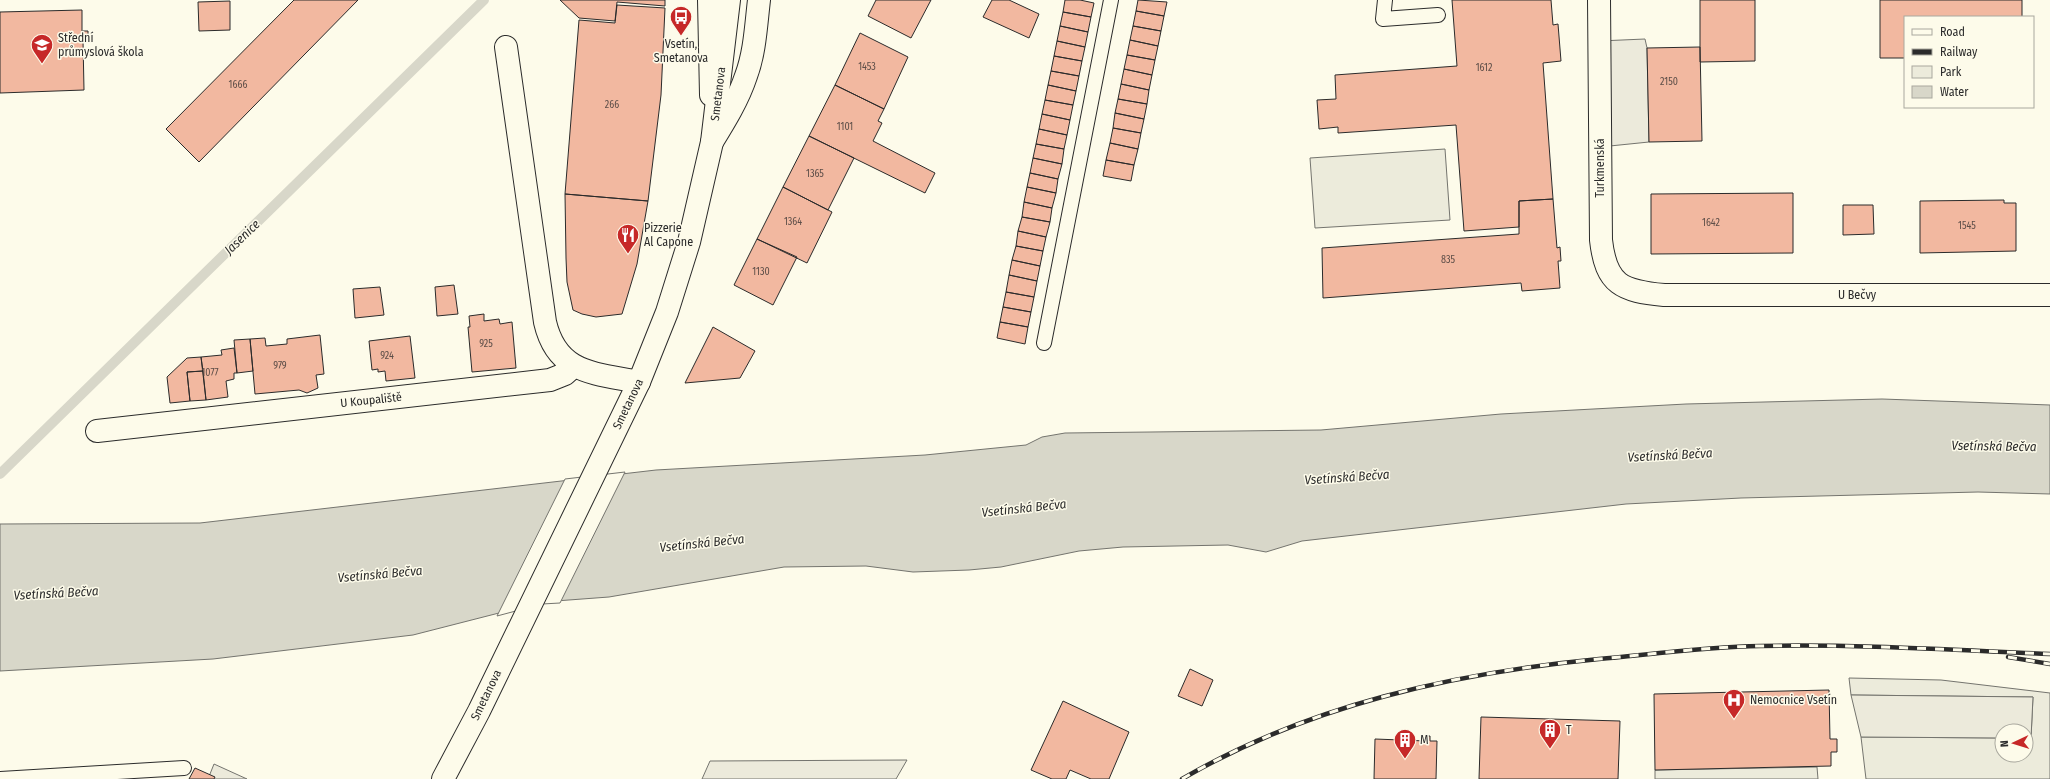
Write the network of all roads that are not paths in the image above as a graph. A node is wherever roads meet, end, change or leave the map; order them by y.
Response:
1 (709, 0) edge
2 (729, 0) edge
3 (759, 0) edge
4 (1111, 0) edge
5 (1385, 0) edge
6 (1599, 0) edge
7 (1438, 15) dead end
8 (506, 47) dead end
9 (712, 142) junction
10 (1664, 295) joint
11 (2050, 295) edge
12 (1044, 343) dead end
13 (574, 366) junction
14 (639, 382) junction
15 (97, 431) dead end
16 (184, 768) dead end
17 (0, 778) edge
18 (443, 779) edge

1 - 9 street
2 - 9 street, Smetanova
3 - 9 street
4 - 12 lane
5 - 7 lane
6 - 10 street, Turkmenská
8 - 13 street
9 - 14 street, Smetanova
10 - 11 street, U Bečvy
13 - 14 street
13 - 15 street, U Koupaliště
14 - 18 street, Smetanova
16 - 17 lane

